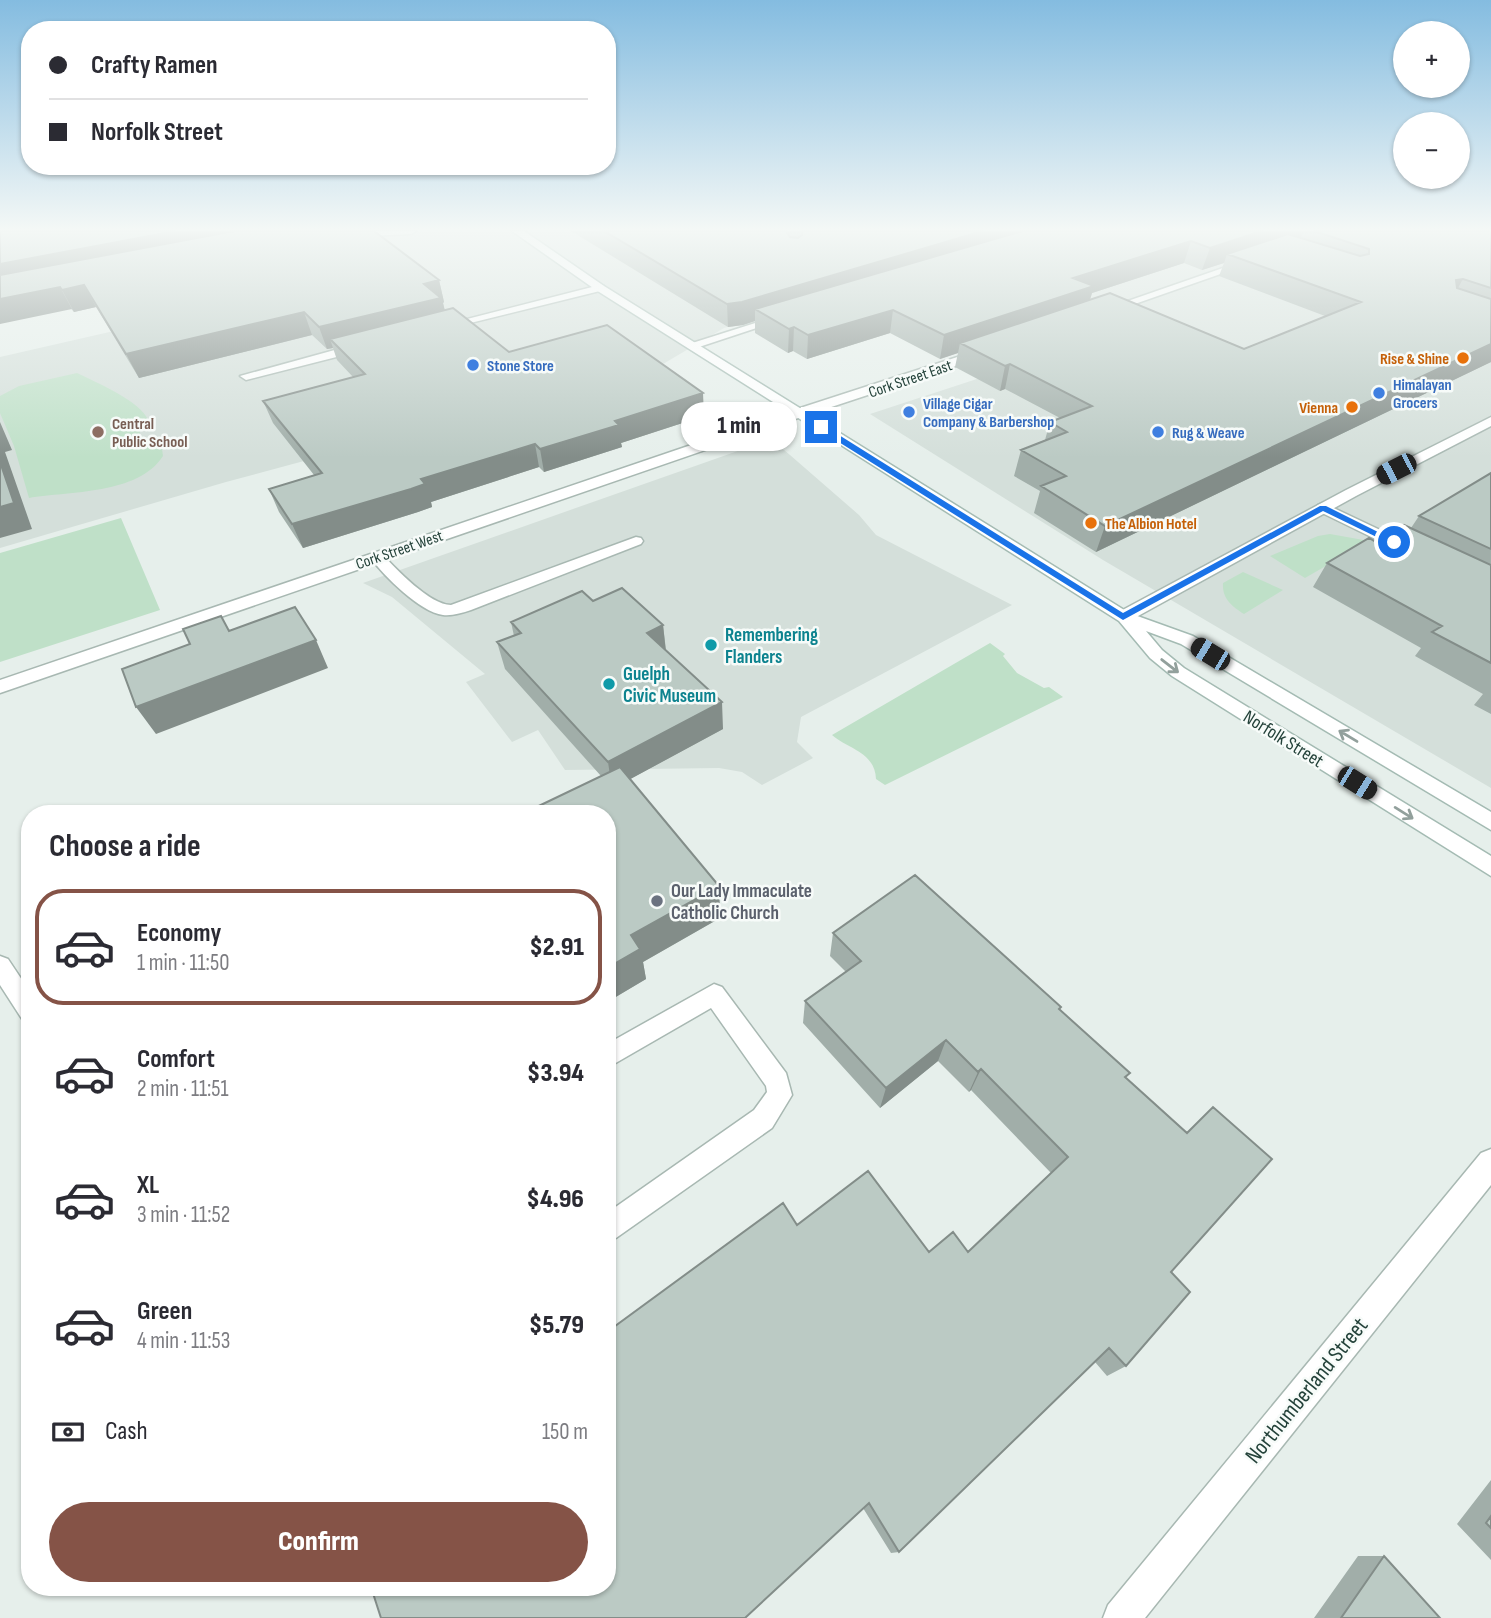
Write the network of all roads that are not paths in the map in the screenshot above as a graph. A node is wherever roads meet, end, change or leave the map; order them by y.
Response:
1 (526, 307) edge
2 (630, 307) edge
3 (1120, 307) edge
4 (793, 315) edge
5 (1095, 315) edge
6 (431, 330) edge
7 (379, 342) edge
8 (692, 345) junction
9 (990, 350) edge
10 (246, 376) dead end
11 (799, 413) junction
12 (1491, 421) edge
13 (1323, 508) junction
14 (636, 541) dead end
15 (1418, 554) edge
16 (377, 557) junction
17 (1123, 617) junction
18 (0, 687) edge
19 (1491, 822) edge
20 (1491, 867) edge
21 (0, 966) edge
22 (21, 998) edge
23 (616, 1052) edge
24 (1491, 1163) edge
25 (616, 1223) edge
26 (1121, 1618) edge

1 - 6 street
2 - 8 street, Norfolk Street
3 - 5 street
4 - 8 street
7 - 10 street
8 - 11 street, Norfolk Street
9 - 11 street, Cork Street East
11 - 16 street, Cork Street West
11 - 17 street, Norfolk Street
12 - 13 street
13 - 15 street
13 - 17 street
14 - 16 lane
16 - 18 street, Cork Street West
19 -> 17 street, Norfolk Street
17 -> 20 street, Norfolk Street
21 - 22 lane
23 - 25 lane
24 - 26 street, Northumberland Street

